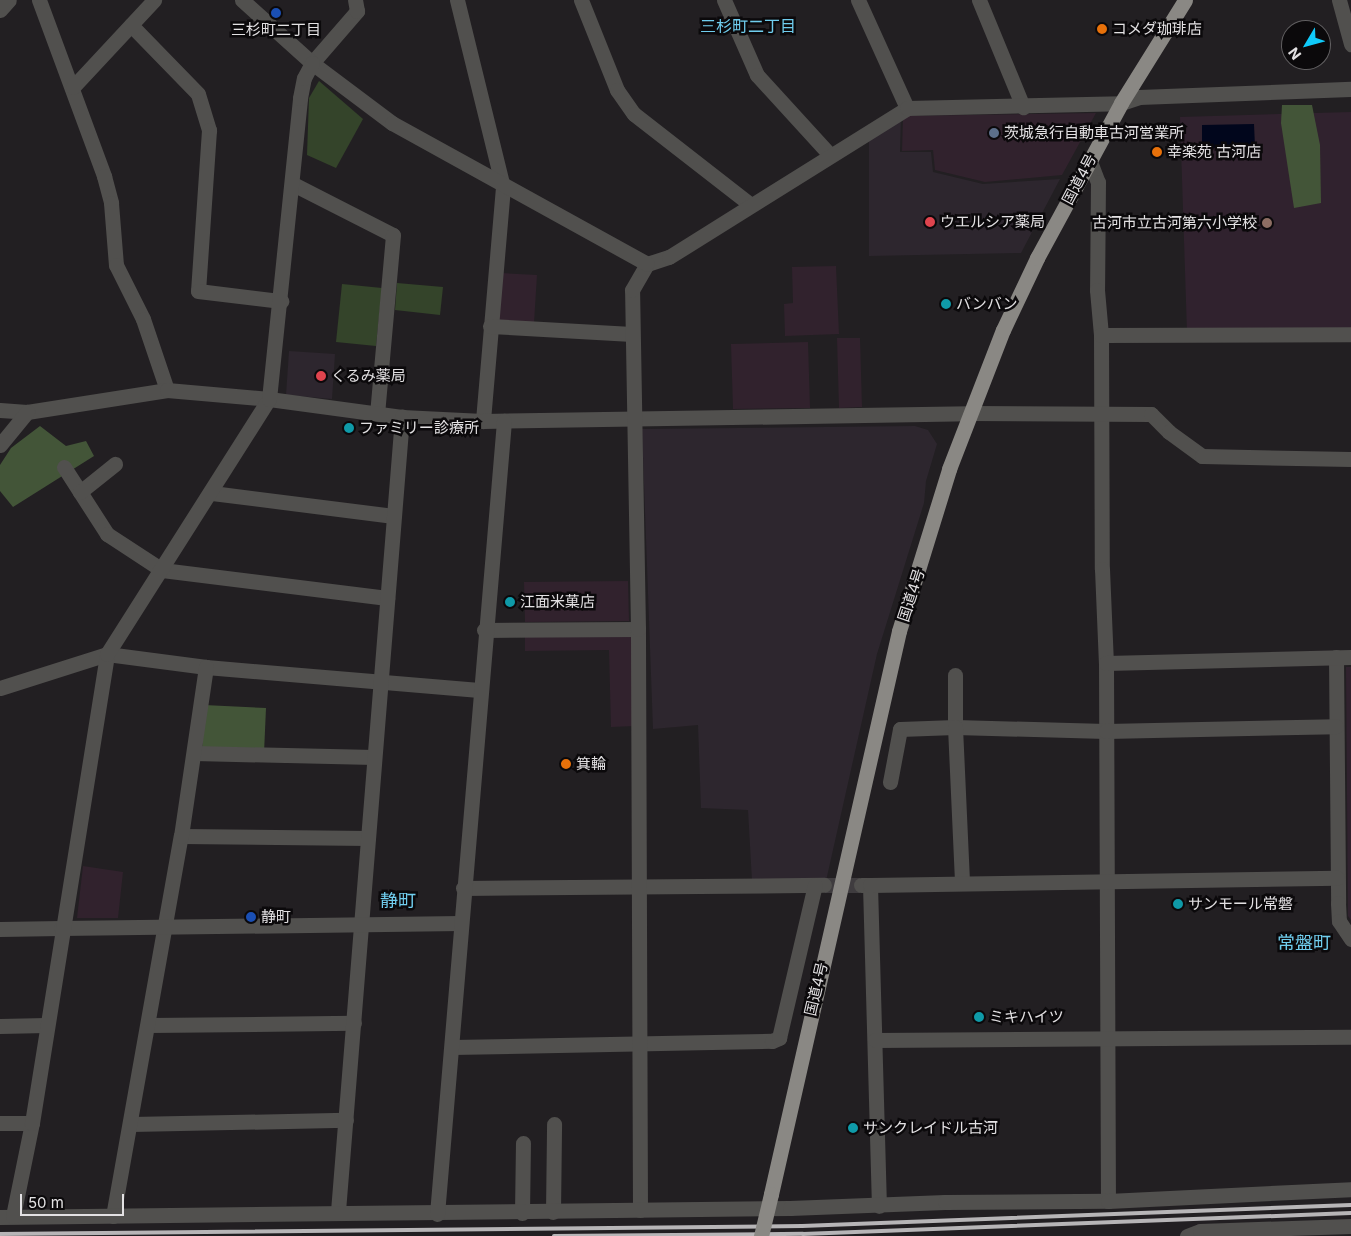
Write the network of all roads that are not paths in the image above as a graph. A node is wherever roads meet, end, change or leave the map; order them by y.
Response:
1 (9, 0) edge
2 (39, 0) edge
3 (154, 0) edge
4 (242, 0) edge
5 (355, 0) edge
6 (457, 0) edge
7 (581, 0) edge
8 (724, 0) edge
9 (858, 0) edge
10 (979, 0) edge
11 (1185, 0) edge
12 (1339, 0) edge
13 (0, 10) edge
14 (131, 25) junction
15 (1350, 38) edge
16 (312, 63) junction
17 (73, 86) junction
18 (1351, 90) edge
19 (1121, 103) junction
20 (1023, 107) junction
21 (907, 108) junction
22 (830, 155) junction
23 (1089, 159) junction
24 (293, 184) junction
25 (503, 187) junction
26 (751, 205) junction
27 (647, 264) junction
28 (280, 301) junction
29 (490, 326) junction
30 (632, 334) junction
31 (1351, 334) edge
32 (1101, 335) junction
33 (167, 390) junction
34 (269, 399) junction
35 (0, 410) edge
36 (27, 412) junction
37 (377, 413) junction
38 (969, 413) junction
39 (1102, 415) junction
40 (402, 416) junction
41 (635, 420) junction
42 (483, 421) junction
43 (504, 421) junction
44 (0, 445) edge
45 (1351, 459) edge
46 (115, 464) dead end
47 (64, 467) dead end
48 (80, 492) junction
49 (212, 493) junction
50 (394, 516) junction
51 (162, 570) junction
52 (387, 598) junction
53 (638, 629) junction
54 (484, 630) junction
55 (107, 654) junction
56 (1344, 657) edge
57 (1106, 663) junction
58 (206, 667) junction
59 (955, 675) dead end
60 (380, 682) junction
61 (0, 688) edge
62 (479, 690) junction
63 (1336, 726) junction
64 (955, 727) junction
65 (1106, 731) junction
66 (194, 753) junction
67 (374, 757) junction
68 (890, 782) dead end
69 (181, 836) junction
70 (368, 838) junction
71 (1337, 878) junction
72 (962, 883) junction
73 (1107, 884) junction
74 (463, 888) junction
75 (640, 888) junction
76 (461, 923) junction
77 (363, 924) junction
78 (165, 927) junction
79 (61, 928) junction
80 (0, 929) edge
81 (1351, 939) edge
82 (354, 1023) junction
83 (149, 1024) junction
84 (46, 1025) junction
85 (0, 1026) edge
86 (1351, 1037) edge
87 (1107, 1038) junction
88 (874, 1040) junction
89 (640, 1044) junction
90 (452, 1048) junction
91 (346, 1120) junction
92 (0, 1123) edge
93 (32, 1123) junction
94 (131, 1124) junction
95 (554, 1124) dead end
96 (523, 1143) dead end
97 (1351, 1190) edge
98 (1108, 1201) junction
99 (879, 1206) junction
100 (640, 1210) junction
101 (338, 1211) junction
102 (553, 1212) junction
103 (522, 1213) junction
104 (437, 1214) junction
105 (6, 1216) edge
106 (114, 1216) junction
107 (1351, 1226) edge
108 (761, 1236) edge
109 (1187, 1236) edge

1 - 13 street
2 - 17 street
3 - 14 street
4 - 16 street
5 - 16 street
6 - 25 street
7 - 26 street
8 - 22 street
9 - 21 street
10 - 20 street
11 - 19 highway, 国道4号
12 - 15 street
14 - 17 street
14 - 28 street
16 - 24 street
16 - 25 street
17 - 33 street
18 - 19 street
19 - 20 street
19 - 23 highway, 国道4号
20 - 21 street
21 - 22 street
22 - 26 street
23 - 32 street
23 - 38 highway, 国道4号
24 - 28 street
24 - 37 street
25 - 27 street
25 - 29 street
26 - 27 street
27 - 30 street
28 - 34 street
29 - 30 street
29 - 42 street
30 - 41 street
31 - 32 street
32 - 39 street
33 - 34 street
33 - 36 street
34 - 37 street
34 - 49 street
35 - 36 street
36 - 44 street
37 - 40 street
38 - 39 street
38 - 41 street
38 - 108 highway, 国道4号, bridge
39 - 45 street
39 - 57 street
40 - 42 street
40 - 50 street
41 - 43 street
41 - 53 street
42 - 43 street
43 - 54 street
46 - 48 street
47 - 48 street
48 - 51 street
49 - 50 street
49 - 51 street
50 - 52 street
51 - 52 street
51 - 55 street
52 - 60 street
53 - 54 street
53 - 75 street
54 - 62 street
55 - 58 street
55 - 61 street
55 - 79 street
56 - 57 street
56 - 63 street
57 - 65 street
58 - 60 street
58 - 66 street
59 - 64 street
60 - 62 street
60 - 67 street
62 - 74 street
63 - 65 street
63 - 71 street
64 - 65 street
64 - 68 street
64 - 72 street
65 - 73 street
66 - 67 street
66 - 69 street
67 - 70 street
69 - 70 street
69 - 78 street
70 - 77 street
71 - 73 street
71 - 81 street
72 - 73 street
72 - 88 street
73 - 87 street
74 - 75 street
74 - 76 street
75 - 89 street
75 - 89 street
76 - 77 street
76 - 90 street
77 - 78 street
77 - 82 street
78 - 79 street
78 - 83 street
79 - 80 street
79 - 84 street
82 - 83 street
82 - 91 street
83 - 94 street
84 - 85 street
84 - 93 street
86 - 87 street
87 - 88 street
87 - 98 street
88 - 99 street
89 - 90 street
89 - 100 street
90 - 104 street
91 - 94 street
91 - 101 street
92 - 93 street
93 - 105 street
94 - 106 street
95 - 102 street
96 - 103 street
97 - 98 street
98 - 99 street
99 - 100 street
100 - 102 street
101 - 104 street
101 - 106 street
102 - 103 street
103 - 104 street
105 - 106 street
107 - 109 street

